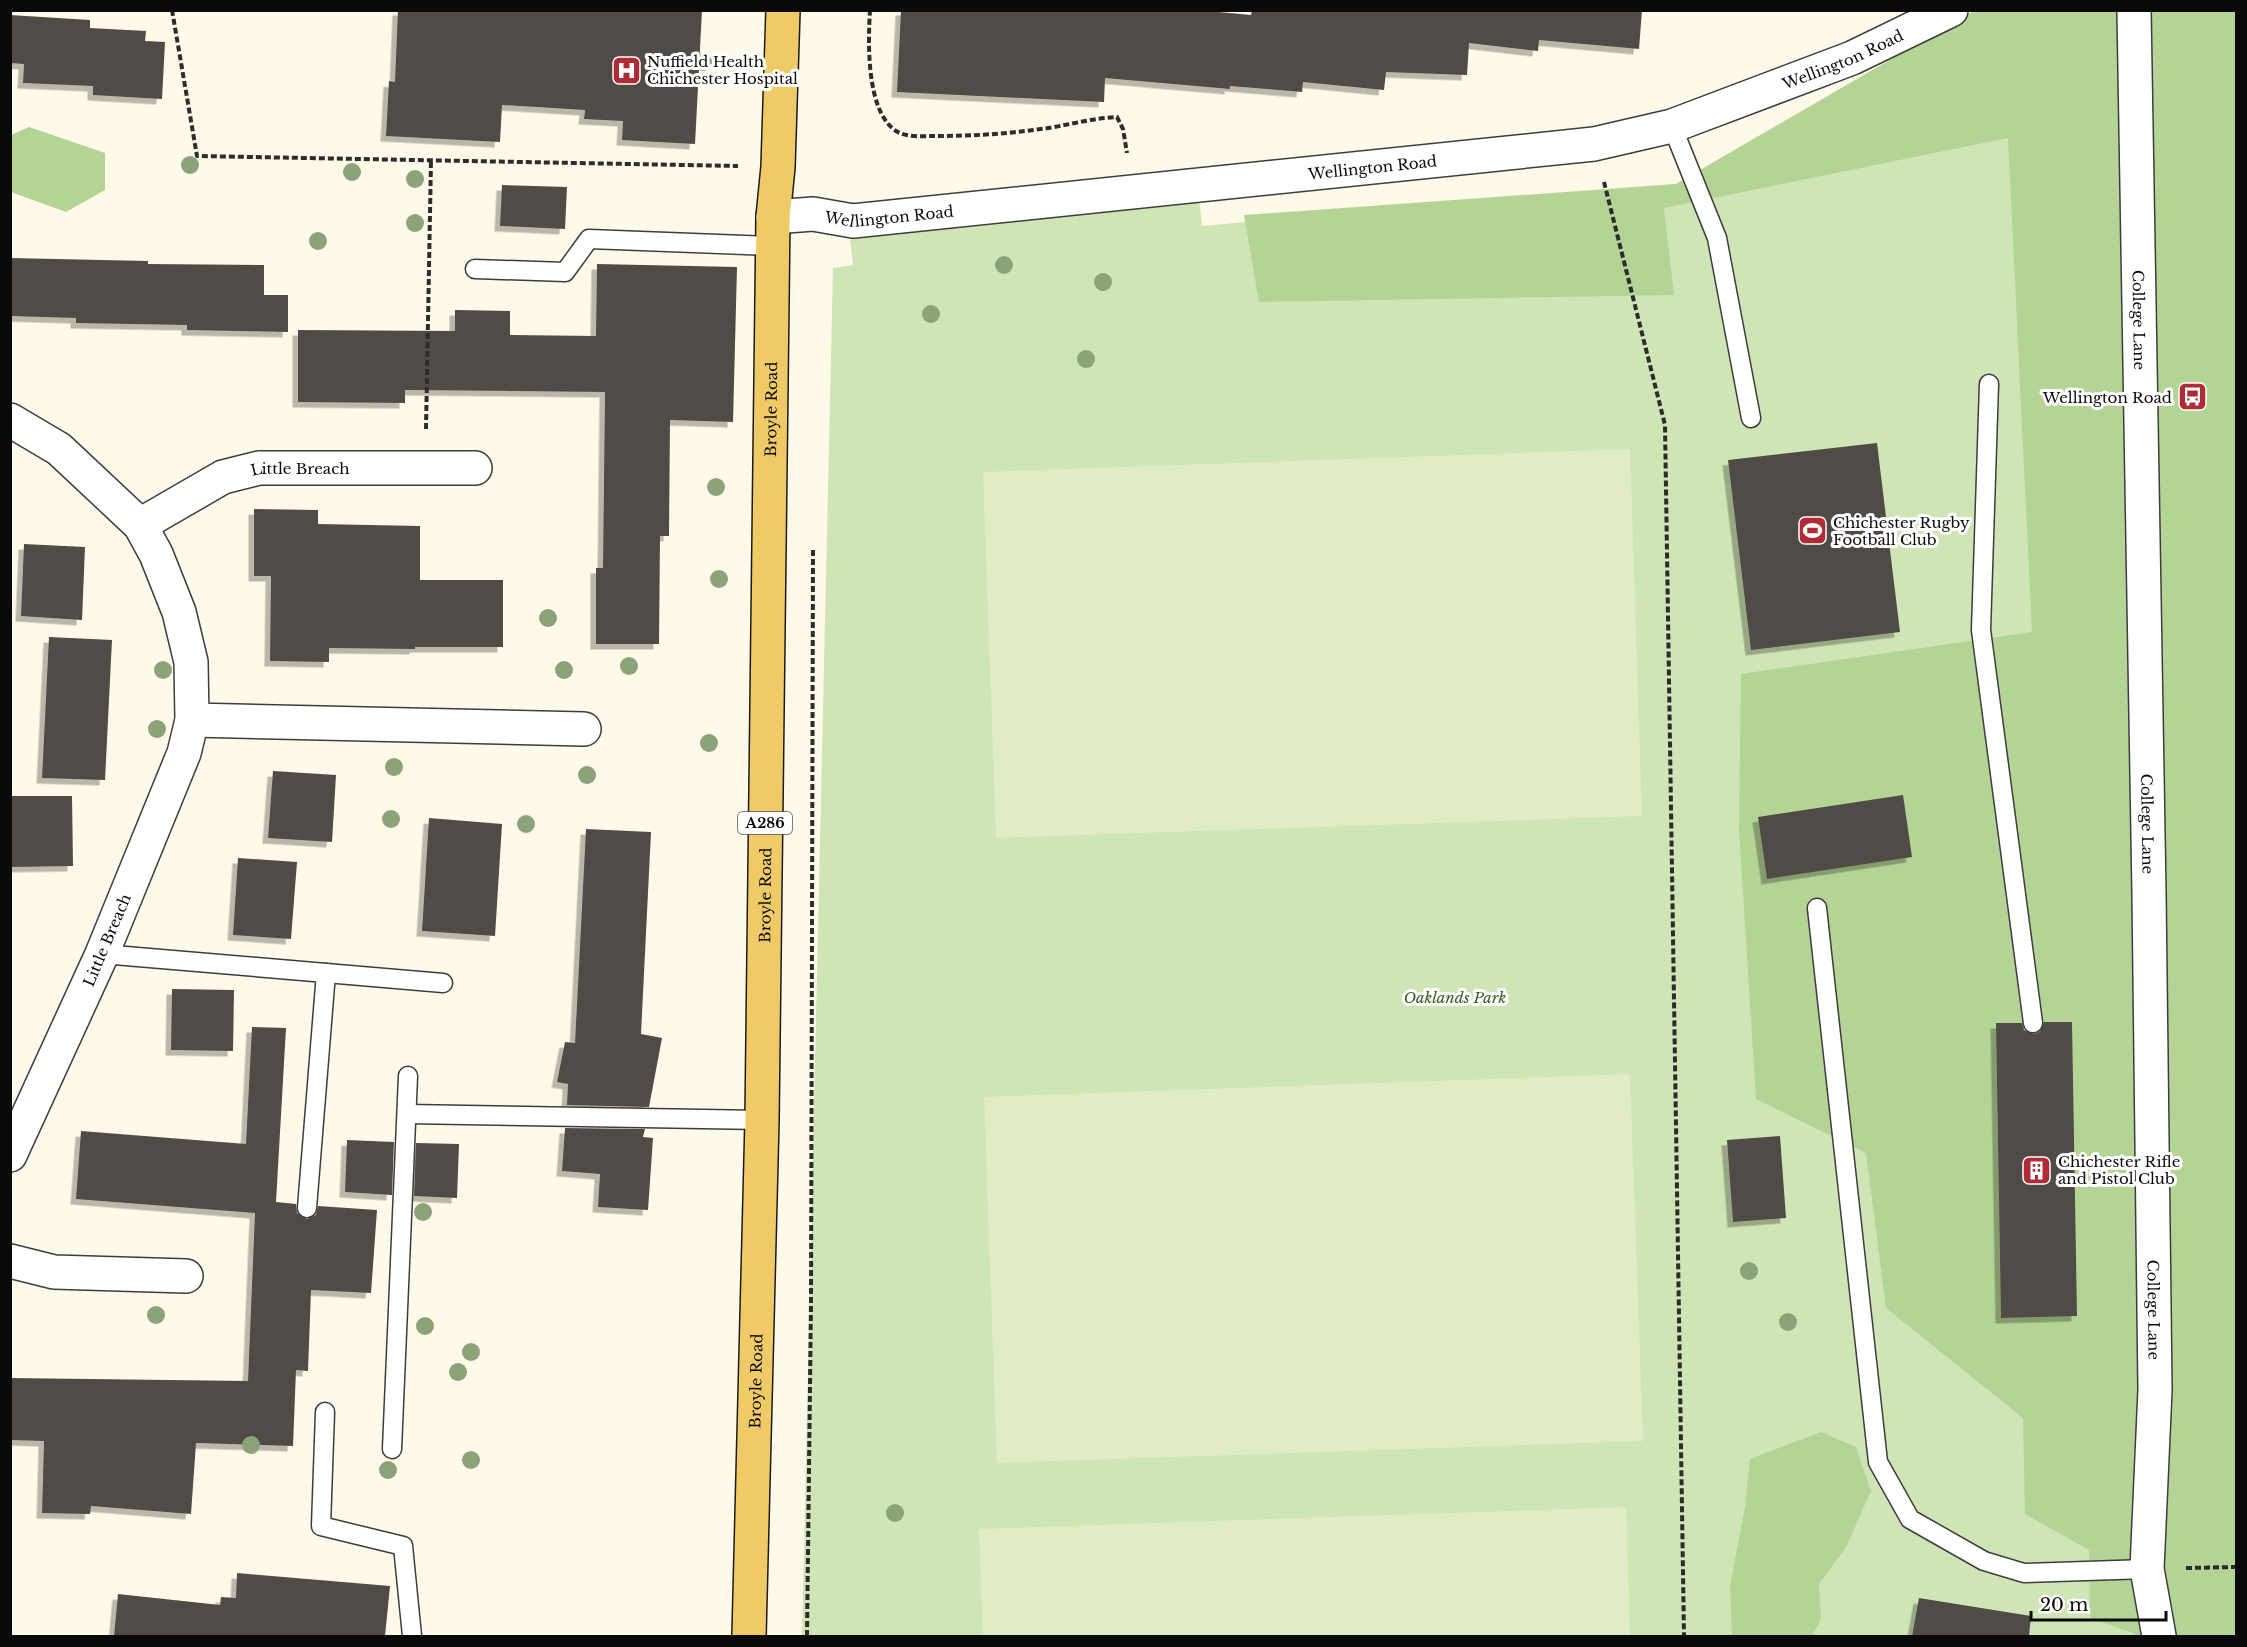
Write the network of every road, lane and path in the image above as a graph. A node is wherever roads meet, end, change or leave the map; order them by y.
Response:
1 (172, 10) edge
2 (783, 10) edge
3 (870, 10) edge
4 (1951, 10) edge
5 (2134, 10) edge
6 (1672, 126) junction
7 (1594, 144) junction
8 (431, 160) junction
9 (778, 167) junction
10 (1133, 192) junction
11 (773, 231) junction
12 (475, 269) dead end
13 (1989, 384) dead end
14 (1751, 418) dead end
15 (10, 420) edge
16 (426, 468) junction
17 (475, 468) dead end
18 (140, 525) junction
19 (813, 537) dead end
20 (192, 720) junction
21 (584, 729) dead end
22 (1816, 908) dead end
23 (102, 954) junction
24 (326, 973) junction
25 (443, 983) dead end
26 (2033, 1023) dead end
27 (408, 1076) dead end
28 (407, 1114) junction
29 (762, 1120) junction
30 (10, 1155) edge
31 (307, 1208) dead end
32 (10, 1262) edge
33 (186, 1276) dead end
34 (325, 1412) dead end
35 (392, 1449) dead end
36 (2211, 1567) dead end
37 (2236, 1567) edge
38 (2147, 1569) junction
39 (412, 1636) edge
40 (749, 1636) edge
41 (807, 1636) edge
42 (1684, 1636) edge
43 (2159, 1636) edge

1 - 8 path
2 - 9 main road, Broyle Road / A286
3 - 10 path
4 - 6 street, Wellington Road
5 - 38 street, College Lane
6 - 7 street, Wellington Road
6 - 14 lane
7 - 10 street, Wellington Road
7 - 42 path
8 - 9 path
8 - 16 path
9 - 11 main road, Broyle Road / A286
10 - 11 street, Wellington Road
11 - 12 lane
11 - 29 main road, Broyle Road / A286
13 - 26 lane
15 - 18 street, Little Breach
16 - 17 street, Little Breach
16 - 18 street, Little Breach
18 - 20 street, Little Breach
19 - 41 path
20 - 21 street
20 - 23 street, Little Breach
22 - 38 lane
23 - 24 lane
23 - 30 street, Little Breach
24 - 25 lane
24 - 31 lane
27 - 28 lane
28 - 29 lane
28 - 35 lane
29 - 40 main road, Broyle Road / A286
32 - 33 street
34 - 39 lane
36 - 37 path
38 - 43 street, College Lane

